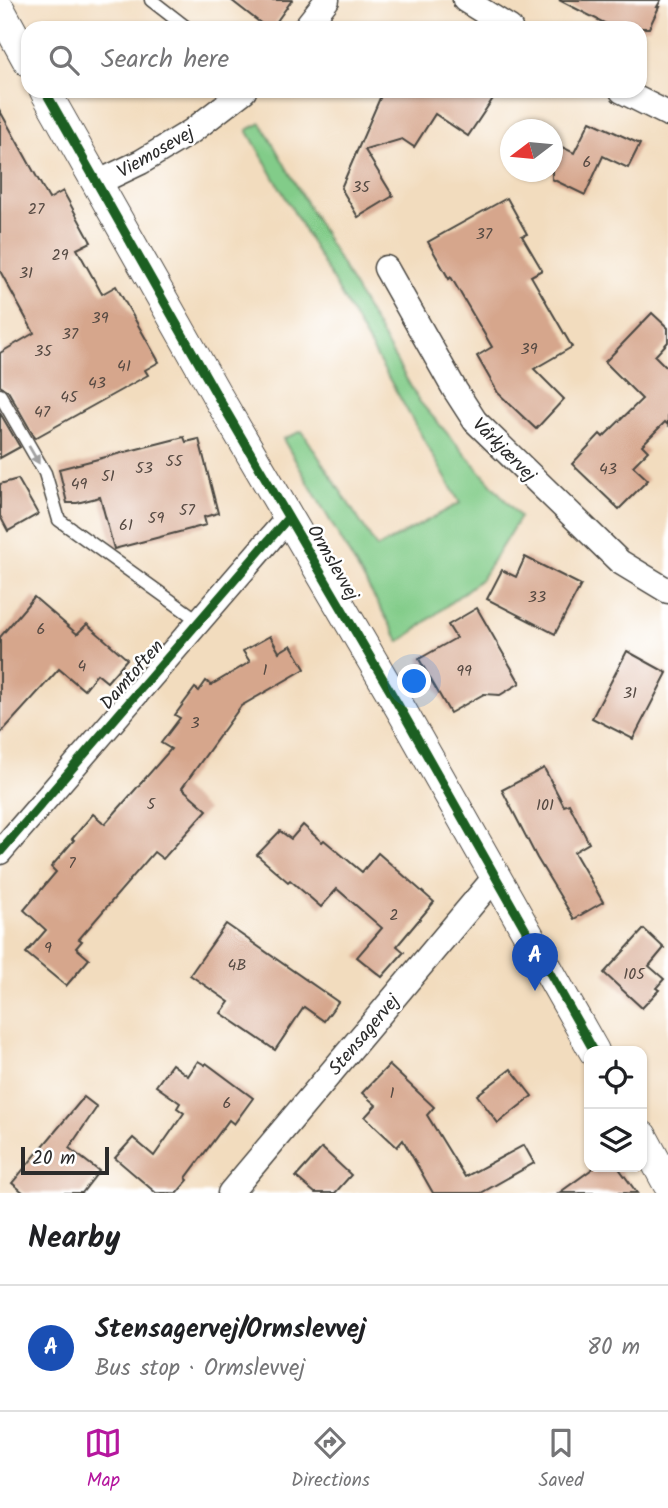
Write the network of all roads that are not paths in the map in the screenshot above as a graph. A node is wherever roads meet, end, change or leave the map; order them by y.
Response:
1 (151, 0) edge
2 (327, 0) edge
3 (465, 0) edge
4 (0, 10) edge
5 (178, 21) edge
6 (310, 21) edge
7 (499, 21) edge
8 (21, 48) edge
9 (49, 98) edge
10 (235, 98) edge
11 (636, 98) edge
12 (667, 113) edge
13 (97, 183) junction
14 (386, 268) dead end
15 (0, 395) edge
16 (288, 518) junction
17 (668, 591) edge
18 (199, 621) junction
19 (3, 842) edge
20 (496, 876) junction
21 (591, 1046) edge
22 (647, 1145) edge
23 (668, 1184) edge
24 (230, 1193) edge

1 - 5 lane
2 - 6 street
3 - 7 street
4 - 8 street
9 - 13 street, Ormslevvej
10 - 13 street, Viemosevej
11 - 12 street
13 - 16 street, Ormslevvej
14 - 17 street, Vårkjærvej
15 -> 18 lane
16 - 18 street, Damtoften
16 - 20 street, Ormslevvej
18 - 19 street, Damtoften
20 - 21 street, Ormslevvej
20 - 24 street, Stensagervej
22 - 23 street

